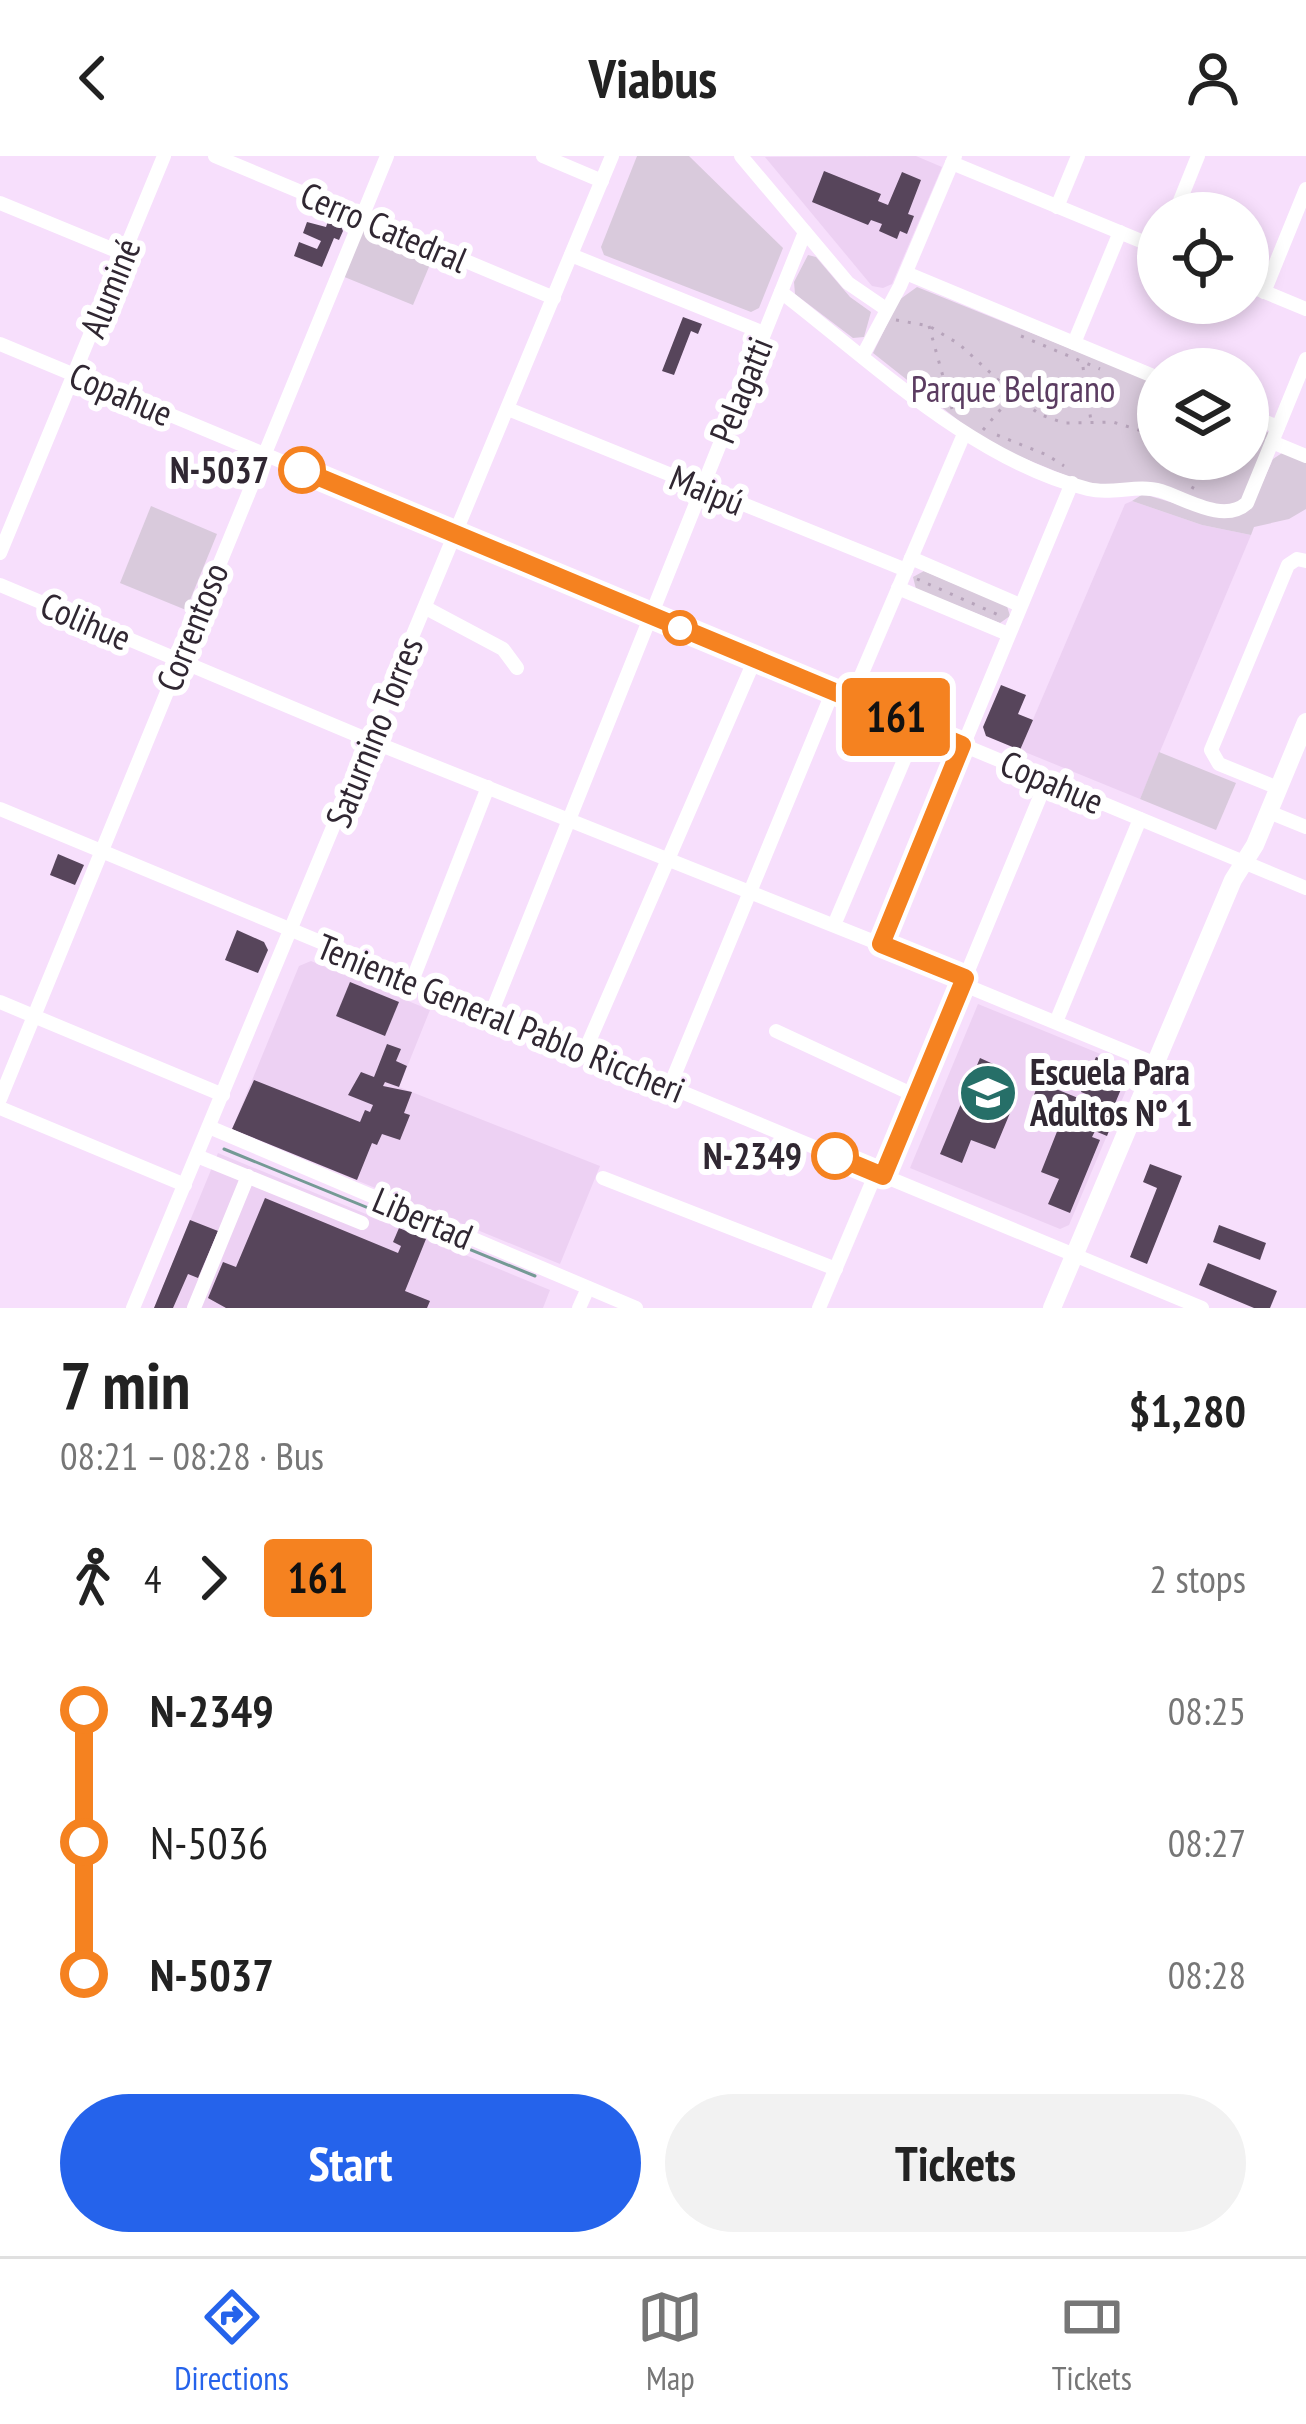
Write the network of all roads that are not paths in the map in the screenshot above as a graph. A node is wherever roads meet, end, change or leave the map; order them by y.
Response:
1 (164, 156) edge
2 (214, 156) edge
3 (387, 156) edge
4 (543, 156) edge
5 (612, 156) edge
6 (741, 156) edge
7 (1078, 156) edge
8 (1198, 156) edge
9 (953, 160) edge
10 (602, 181) junction
11 (1306, 189) edge
12 (1183, 192) edge
13 (0, 203) edge
14 (1057, 207) junction
15 (362, 218) junction
16 (805, 232) junction
17 (1120, 232) junction
18 (1137, 239) edge
19 (124, 254) junction
20 (571, 255) junction
21 (906, 273) junction
22 (1269, 280) edge
23 (781, 292) junction
24 (1269, 294) edge
25 (554, 298) junction
26 (1306, 309) edge
27 (891, 314) junction
28 (764, 333) junction
29 (1074, 343) junction
30 (0, 344) edge
31 (863, 355) junction
32 (1306, 359) edge
33 (1137, 368) edge
34 (74, 375) junction
35 (508, 409) junction
36 (974, 432) junction
37 (1270, 435) junction
38 (263, 454) junction
39 (1306, 456) edge
40 (1070, 476) junction
41 (701, 488) junction
42 (456, 535) junction
43 (0, 553) edge
44 (1300, 560) edge
45 (910, 569) junction
46 (0, 585) edge
47 (898, 588) junction
48 (1020, 605) junction
49 (426, 608) junction
50 (649, 615) junction
51 (1008, 627) junction
52 (755, 659) junction
53 (178, 660) junction
54 (517, 668) dead end
55 (833, 691) junction
56 (851, 699) junction
57 (918, 727) junction
58 (1304, 732) edge
59 (371, 741) junction
60 (962, 745) junction
61 (1047, 780) junction
62 (488, 788) junction
63 (1278, 788) junction
64 (0, 809) edge
65 (1268, 812) junction
66 (1139, 819) junction
67 (568, 820) junction
68 (1306, 827) edge
69 (101, 851) junction
70 (668, 859) junction
71 (1244, 862) junction
72 (1306, 888) edge
73 (750, 892) junction
74 (834, 926) junction
75 (291, 932) junction
76 (881, 944) junction
77 (412, 981) junction
78 (963, 981) junction
79 (0, 1002) edge
80 (491, 1014) junction
81 (34, 1016) junction
82 (1056, 1022) junction
83 (776, 1031) dead end
84 (584, 1053) junction
85 (1156, 1064) junction
86 (669, 1088) junction
87 (223, 1095) junction
88 (916, 1096) junction
89 (0, 1104) edge
90 (209, 1127) junction
91 (197, 1156) junction
92 (879, 1174) junction
93 (248, 1177) junction
94 (603, 1178) dead end
95 (185, 1185) junction
96 (362, 1223) dead end
97 (1075, 1255) junction
98 (836, 1269) junction
99 (588, 1288) junction
100 (133, 1308) edge
101 (194, 1308) edge
102 (579, 1308) edge
103 (636, 1308) edge
104 (820, 1308) edge
105 (1052, 1308) edge
106 (1202, 1308) edge

1 - 19 street, Aluminé
2 - 15 street, Cerro Catedral
3 - 15 street, Correntoso
4 - 10 street
5 - 10 street, Saturnino Torres
6 - 16 street
7 - 14 street
8 - 12 street
9 - 14 street
9 - 21 street
10 - 20 street, Saturnino Torres
11 - 22 street
13 - 19 street
14 - 17 street
15 - 25 street, Cerro Catedral
15 - 38 street, Correntoso
16 - 23 street, Pelagatti
16 - 27 street
17 - 18 street
17 - 29 street
19 - 34 street, Aluminé
20 - 25 street, Saturnino Torres
20 - 28 street
21 - 27 street
21 - 29 street
23 - 28 street, Pelagatti
23 - 31 street
24 - 26 street
25 - 35 street, Saturnino Torres
27 - 31 street
28 - 41 street, Pelagatti
29 - 33 street
30 - 34 street, Copahue
31 - 36 street
32 - 37 street
34 - 38 street, Copahue
34 - 43 street, Aluminé
35 - 41 street, Maipú
35 - 42 street, Saturnino Torres
36 - 40 street
36 - 45 street
37 - 39 street
37 - 40 street
38 - 42 street, Copahue
38 - 53 street, Correntoso
40 - 48 street
41 - 45 street, Maipú
41 - 50 street, Pelagatti
42 - 49 street, Saturnino Torres
42 - 50 street, Copahue
44 - 63 street
45 - 47 street
45 - 48 street, Maipú
46 - 53 street, Colihue
47 - 51 street
47 - 56 street
48 - 51 street
49 - 54 street
49 - 59 street, Saturnino Torres
50 - 52 street, Copahue
50 - 67 street, Pelagatti
51 - 60 street
52 - 55 street, Copahue
52 - 70 street
53 - 59 street, Colihue
53 - 69 street, Correntoso
55 - 56 street, Copahue
55 - 73 street
56 - 57 street, Copahue
57 - 60 street, Copahue
57 - 74 street
58 - 63 main road
59 - 62 street, Colihue
59 - 75 street, Saturnino Torres
60 - 61 street, Copahue
60 - 76 street
61 - 66 street, Copahue
61 - 78 street
62 - 67 street, Colihue
62 - 77 street
63 - 65 main road
64 - 69 street, Teniente General Pablo Riccheri
65 - 68 street
65 - 71 main road
66 - 71 street, Copahue
66 - 82 street
67 - 70 street, Colihue
67 - 80 street, Pelagatti
69 - 75 street, Teniente General Pablo Riccheri
69 - 81 street, Correntoso
70 - 73 street, Colihue
70 - 84 street
71 - 72 street, Copahue
71 - 85 main road
73 - 74 street, Colihue
73 - 86 street
74 - 76 street, Colihue
75 - 77 street, Teniente General Pablo Riccheri
75 - 87 street, Saturnino Torres
76 - 78 street, Colihue
77 - 80 street, Teniente General Pablo Riccheri
78 - 82 street
78 - 88 street
79 - 81 street
80 - 84 street, Teniente General Pablo Riccheri
81 - 87 street
81 - 89 street, Correntoso
82 - 85 street
83 - 88 street
84 - 86 street, Teniente General Pablo Riccheri
85 - 97 main road
86 - 92 street, Teniente General Pablo Riccheri
87 - 90 street, Saturnino Torres
88 - 92 street
89 - 95 street
90 - 91 street, Saturnino Torres
90 - 99 street, Libertad
91 - 93 street
91 - 95 street, Saturnino Torres
92 - 97 street, Teniente General Pablo Riccheri
92 - 98 street
93 - 96 street
93 - 101 street
94 - 98 street
95 - 100 street, Saturnino Torres
97 - 105 main road
97 - 106 street, Teniente General Pablo Riccheri
98 - 104 street
99 - 102 street
99 - 103 street, Libertad

